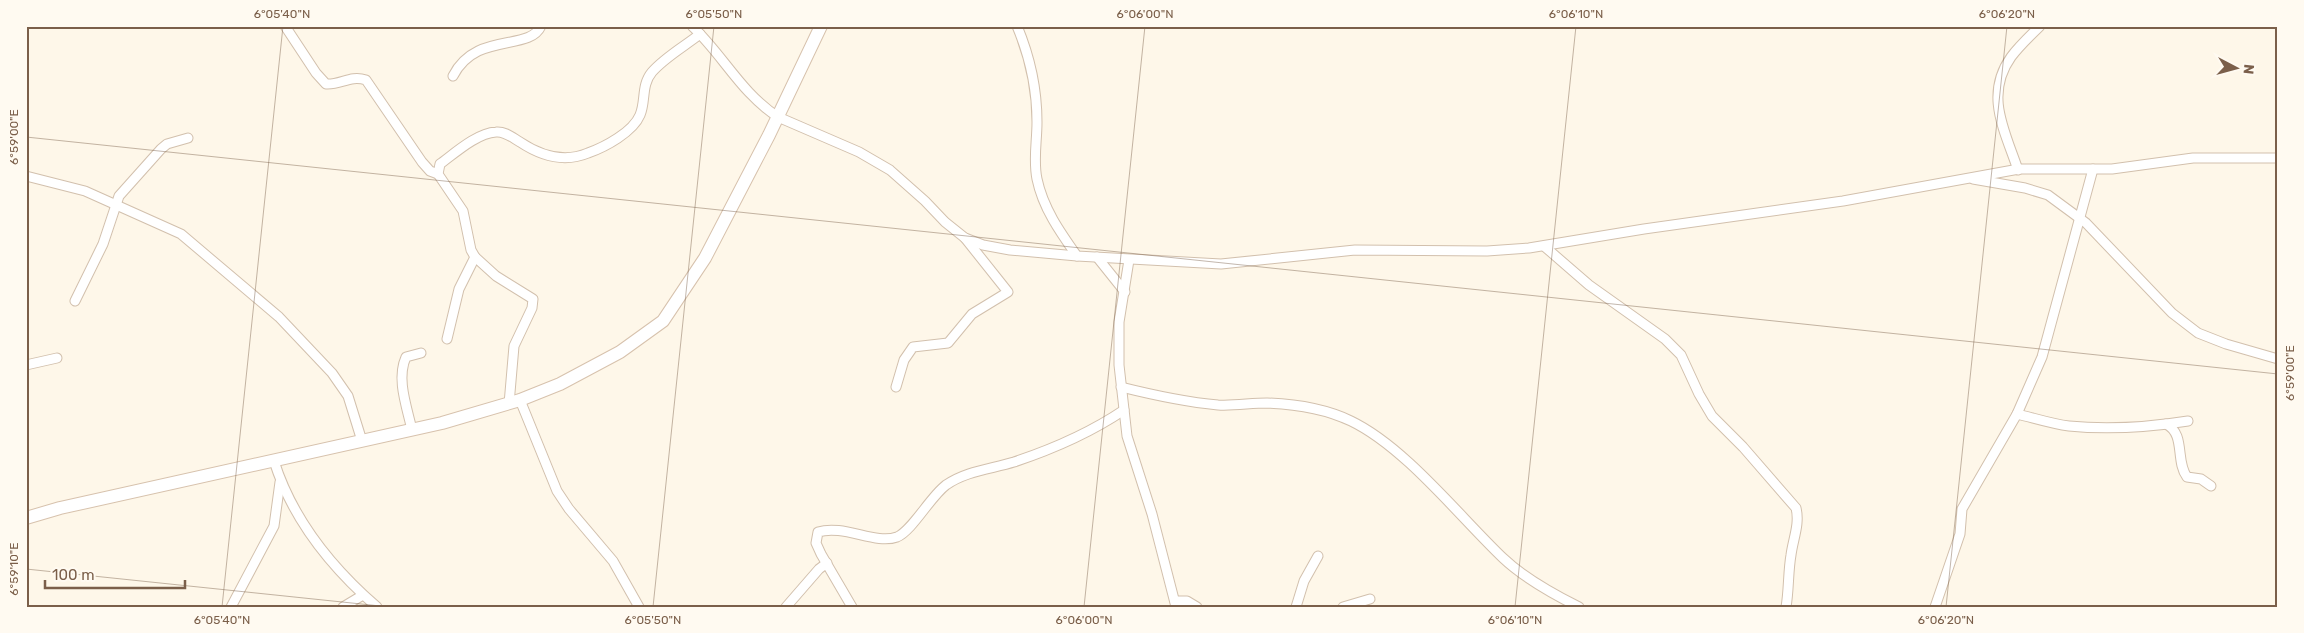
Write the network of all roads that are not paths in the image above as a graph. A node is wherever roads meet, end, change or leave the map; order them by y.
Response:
1 (285, 26) edge
2 (541, 26) edge
3 (692, 26) edge
4 (1017, 26) edge
5 (2040, 26) edge
6 (821, 27) edge
7 (700, 34) junction
8 (453, 76) dead end
9 (778, 117) junction
10 (188, 138) dead end
11 (2278, 158) edge
12 (2094, 169) junction
13 (2018, 170) junction
14 (438, 174) junction
15 (26, 176) edge
16 (1966, 178) junction
17 (115, 204) junction
18 (2080, 218) junction
19 (965, 238) junction
20 (1544, 246) junction
21 (1077, 256) junction
22 (475, 257) junction
23 (1097, 257) junction
24 (1129, 260) junction
25 (1125, 292) junction
26 (75, 301) dead end
27 (447, 338) dead end
28 (422, 353) dead end
29 (57, 358) dead end
30 (2278, 359) edge
31 (26, 366) edge
32 (896, 387) dead end
33 (1121, 387) junction
34 (515, 402) junction
35 (1124, 410) junction
36 (2017, 414) junction
37 (2188, 421) dead end
38 (2166, 424) junction
39 (412, 430) junction
40 (362, 441) junction
41 (274, 461) junction
42 (280, 482) junction
43 (2211, 486) dead end
44 (26, 518) edge
45 (1318, 556) dead end
46 (827, 563) junction
47 (363, 595) junction
48 (1370, 599) dead end
49 (1175, 604) edge
50 (231, 607) edge
51 (343, 607) edge
52 (377, 607) edge
53 (639, 607) edge
54 (786, 607) edge
55 (852, 607) edge
56 (1197, 607) edge
57 (1296, 607) edge
58 (1343, 607) edge
59 (1579, 607) edge
60 (1786, 607) edge
61 (1935, 607) edge

1 - 14 street
2 - 8 street
3 - 7 street
4 - 21 street
5 - 13 street
6 - 9 main road
7 - 9 street
7 - 14 street
9 - 19 street
9 - 34 main road
10 - 17 street
11 - 12 street
12 - 13 street
12 - 18 street
13 - 16 street
14 - 22 street
15 - 17 street
16 - 18 street
16 - 20 street
17 - 26 street
17 - 40 street
18 - 30 street
18 - 36 street
19 - 21 street
19 - 32 street
20 - 24 street
20 - 60 street
21 - 23 street
22 - 27 street
22 - 34 street
23 - 24 street
23 - 25 street
24 - 25 street
25 - 33 street
28 - 39 street
29 - 31 street
33 - 35 street
33 - 59 street
34 - 39 main road
34 - 53 street
35 - 46 street
35 - 49 street
36 - 38 street
36 - 61 street
37 - 38 street
38 - 43 street
39 - 40 main road
40 - 41 main road
41 - 42 street
41 - 44 main road
42 - 47 street
42 - 50 street
45 - 57 street
46 - 54 street
46 - 55 street
47 - 51 street
47 - 52 street
48 - 58 street
49 - 56 street

